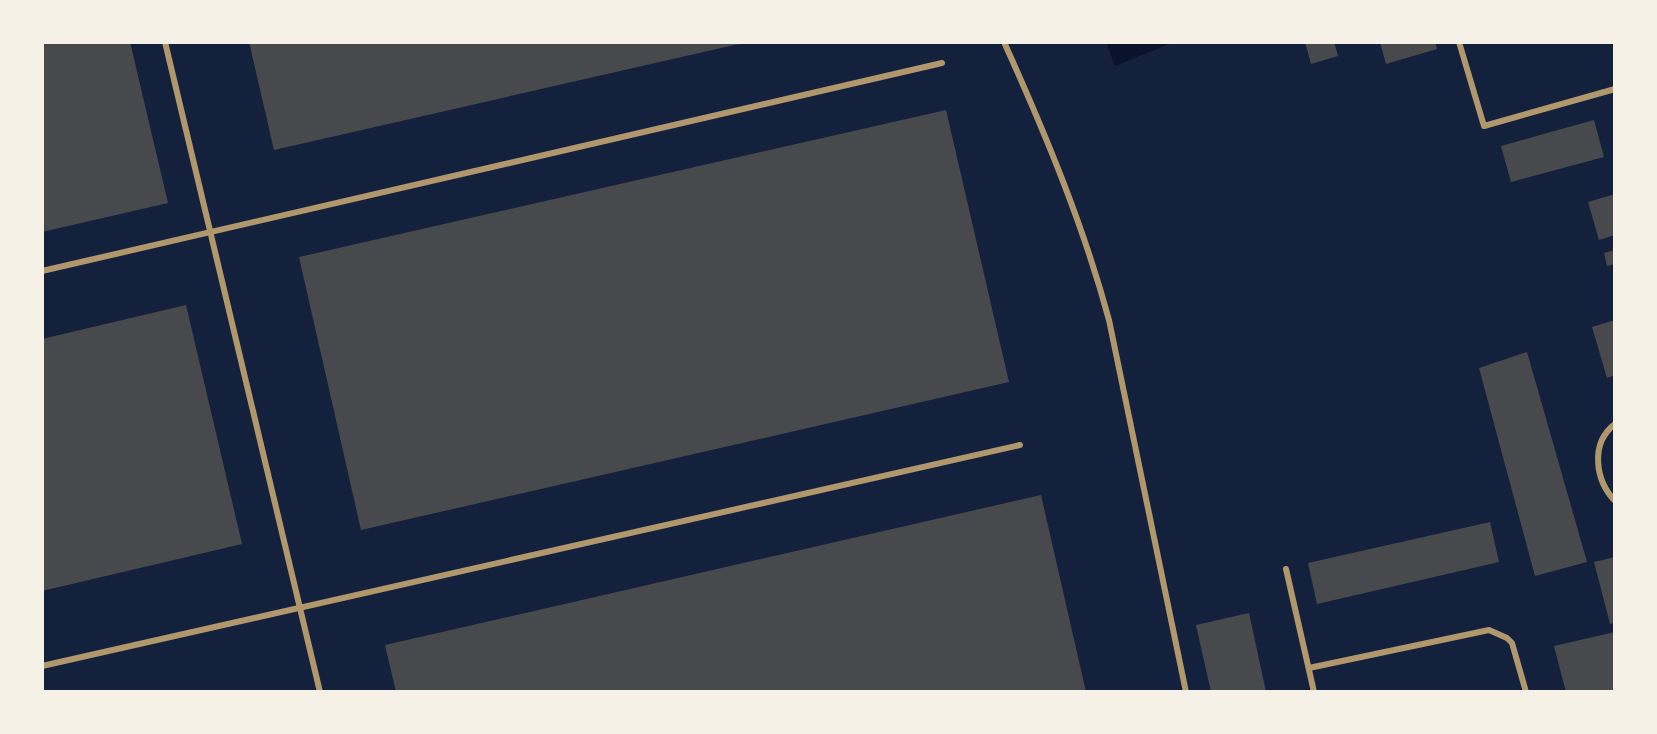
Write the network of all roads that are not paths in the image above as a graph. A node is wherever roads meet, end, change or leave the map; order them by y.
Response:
1 (165, 42) edge
2 (1004, 42) edge
3 (1459, 42) edge
4 (942, 63) dead end
5 (1615, 89) edge
6 (210, 232) junction
7 (42, 271) edge
8 (1615, 424) edge
9 (1020, 445) dead end
10 (1615, 501) edge
11 (1286, 569) dead end
12 (300, 608) junction
13 (42, 666) edge
14 (1309, 668) junction
15 (320, 692) edge
16 (1186, 692) edge
17 (1314, 692) edge
18 (1526, 692) edge

1 - 6 lane
2 - 16 lane
3 - 5 lane
4 - 6 lane
6 - 7 lane
6 - 12 lane
8 - 10 lane
9 - 12 lane
11 - 14 lane
12 - 13 lane
12 - 15 lane
14 - 17 lane
14 - 18 lane

